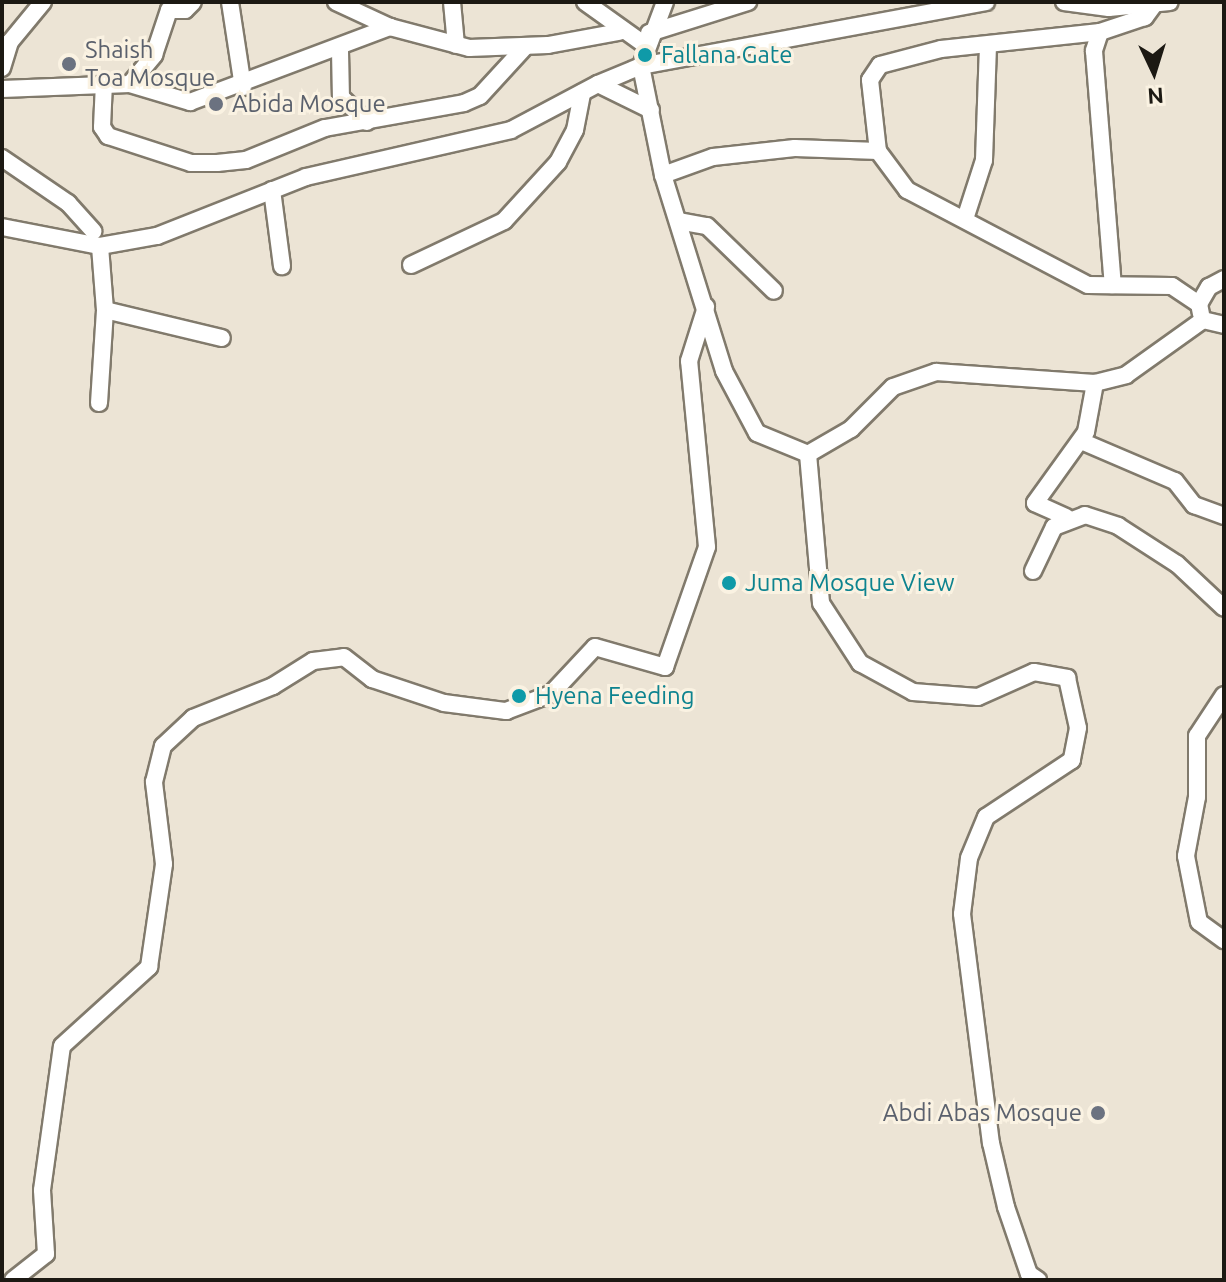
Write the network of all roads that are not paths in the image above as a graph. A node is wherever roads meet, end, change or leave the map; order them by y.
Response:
1 (43, 2) edge
2 (193, 2) edge
3 (230, 2) edge
4 (336, 2) edge
5 (452, 2) edge
6 (665, 2) edge
7 (748, 2) edge
8 (986, 2) edge
9 (1064, 2) edge
10 (1160, 4) edge
11 (593, 6) edge
12 (390, 27) junction
13 (619, 32) junction
14 (1100, 32) junction
15 (647, 39) junction
16 (456, 45) junction
17 (988, 46) junction
18 (525, 47) junction
19 (340, 51) junction
20 (641, 66) junction
21 (2, 68) edge
22 (104, 83) junction
23 (130, 84) junction
24 (598, 84) junction
25 (243, 87) junction
26 (2, 89) edge
27 (582, 93) junction
28 (651, 110) junction
29 (367, 122) junction
30 (878, 151) junction
31 (2, 158) edge
32 (663, 175) junction
33 (272, 190) junction
34 (965, 219) junction
35 (678, 221) junction
36 (2, 227) edge
37 (97, 238) junction
38 (411, 265) dead end
39 (282, 266) dead end
40 (1224, 279) edge
41 (1113, 285) junction
42 (774, 291) dead end
43 (706, 307) junction
44 (105, 310) junction
45 (1201, 312) junction
46 (1224, 325) edge
47 (222, 338) dead end
48 (1095, 383) junction
49 (99, 403) dead end
50 (1081, 441) junction
51 (808, 454) junction
52 (1224, 516) edge
53 (1066, 517) junction
54 (1033, 571) dead end
55 (1224, 608) edge
56 (1224, 695) edge
57 (1224, 940) edge
58 (13, 1280) edge
59 (1038, 1280) edge

1 - 21 street
2 - 23 street
3 - 25 street
4 - 12 street
5 - 16 street
6 - 15 street
7 - 15 street
8 - 20 street
9 - 10 street
10 - 14 street
11 - 13 street
12 - 16 street
12 - 19 street
13 - 15 street
13 - 18 street
14 - 17 street
14 - 41 street
15 - 20 street
16 - 18 street
17 - 30 street
17 - 34 street
18 - 29 street
19 - 25 street
19 - 29 street
20 - 24 street
20 - 28 street
22 - 23 street
22 - 26 street
22 - 29 street
23 - 25 street
24 - 27 street
24 - 28 street
27 - 33 street
27 - 38 street
28 - 32 street
30 - 32 street
30 - 34 street
31 - 37 street
32 - 35 street
33 - 37 street
33 - 39 street
34 - 41 street
35 - 42 street
35 - 43 street
36 - 37 street
37 - 44 street
40 - 45 street
41 - 45 street
43 - 51 street
43 - 58 street
44 - 47 street
44 - 49 street
45 - 46 street
45 - 48 street
48 - 50 street
48 - 51 street
50 - 52 street
50 - 53 street
51 - 59 street
53 - 54 street
53 - 55 street
56 - 57 street

